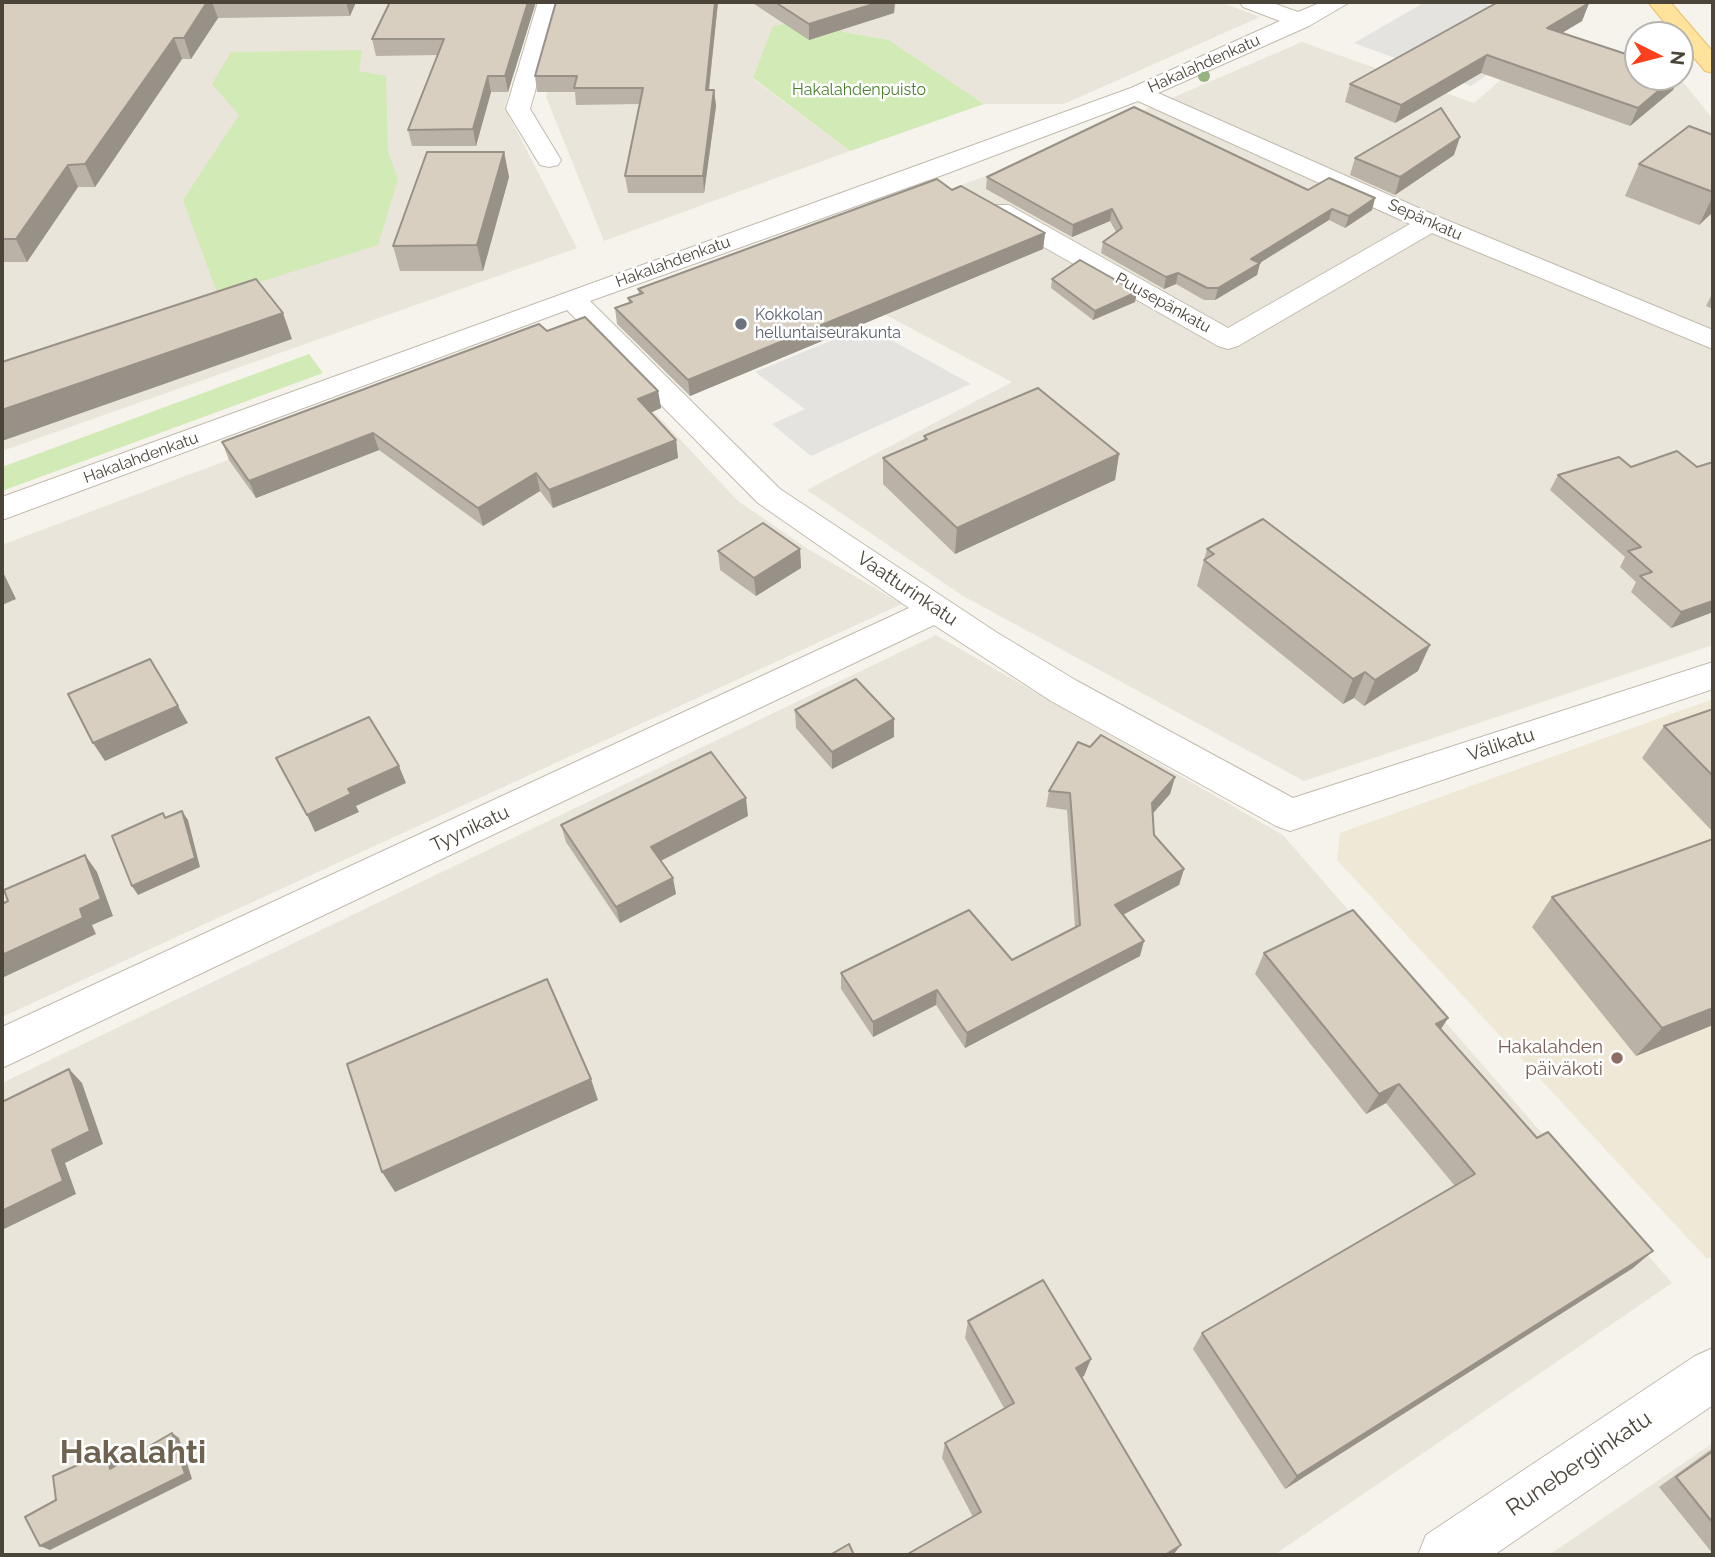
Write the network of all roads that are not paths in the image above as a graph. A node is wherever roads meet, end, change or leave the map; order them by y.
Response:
1 (549, 2) edge
2 (1251, 2) edge
3 (1339, 2) edge
4 (1659, 2) edge
5 (1301, 20) junction
6 (1713, 66) edge
7 (1139, 93) junction
8 (549, 160) dead end
9 (931, 171) junction
10 (956, 186) edge
11 (979, 200) edge
12 (1430, 223) junction
13 (572, 299) junction
14 (1713, 340) edge
15 (2, 509) edge
16 (939, 609) junction
17 (1713, 675) edge
18 (1290, 815) joint
19 (2, 1048) edge
20 (1713, 1374) edge
21 (1446, 1555) edge

1 - 8 street
2 - 5 street
3 - 5 street, Hakalahdenkatu
4 - 6 main road
5 - 7 street, Hakalahdenkatu
7 - 9 street, Hakalahdenkatu
7 - 12 street, Sepänkatu
9 - 10 street
9 - 13 street, Hakalahdenkatu
11 - 12 street, Puusepänkatu
12 - 14 street, Sepänkatu
13 - 15 street, Hakalahdenkatu
13 - 16 street, Vaatturinkatu
16 - 18 street, Vaatturinkatu
16 - 19 street, Tyynikatu
17 - 18 street, Välikatu
20 - 21 street, Runeberginkatu

